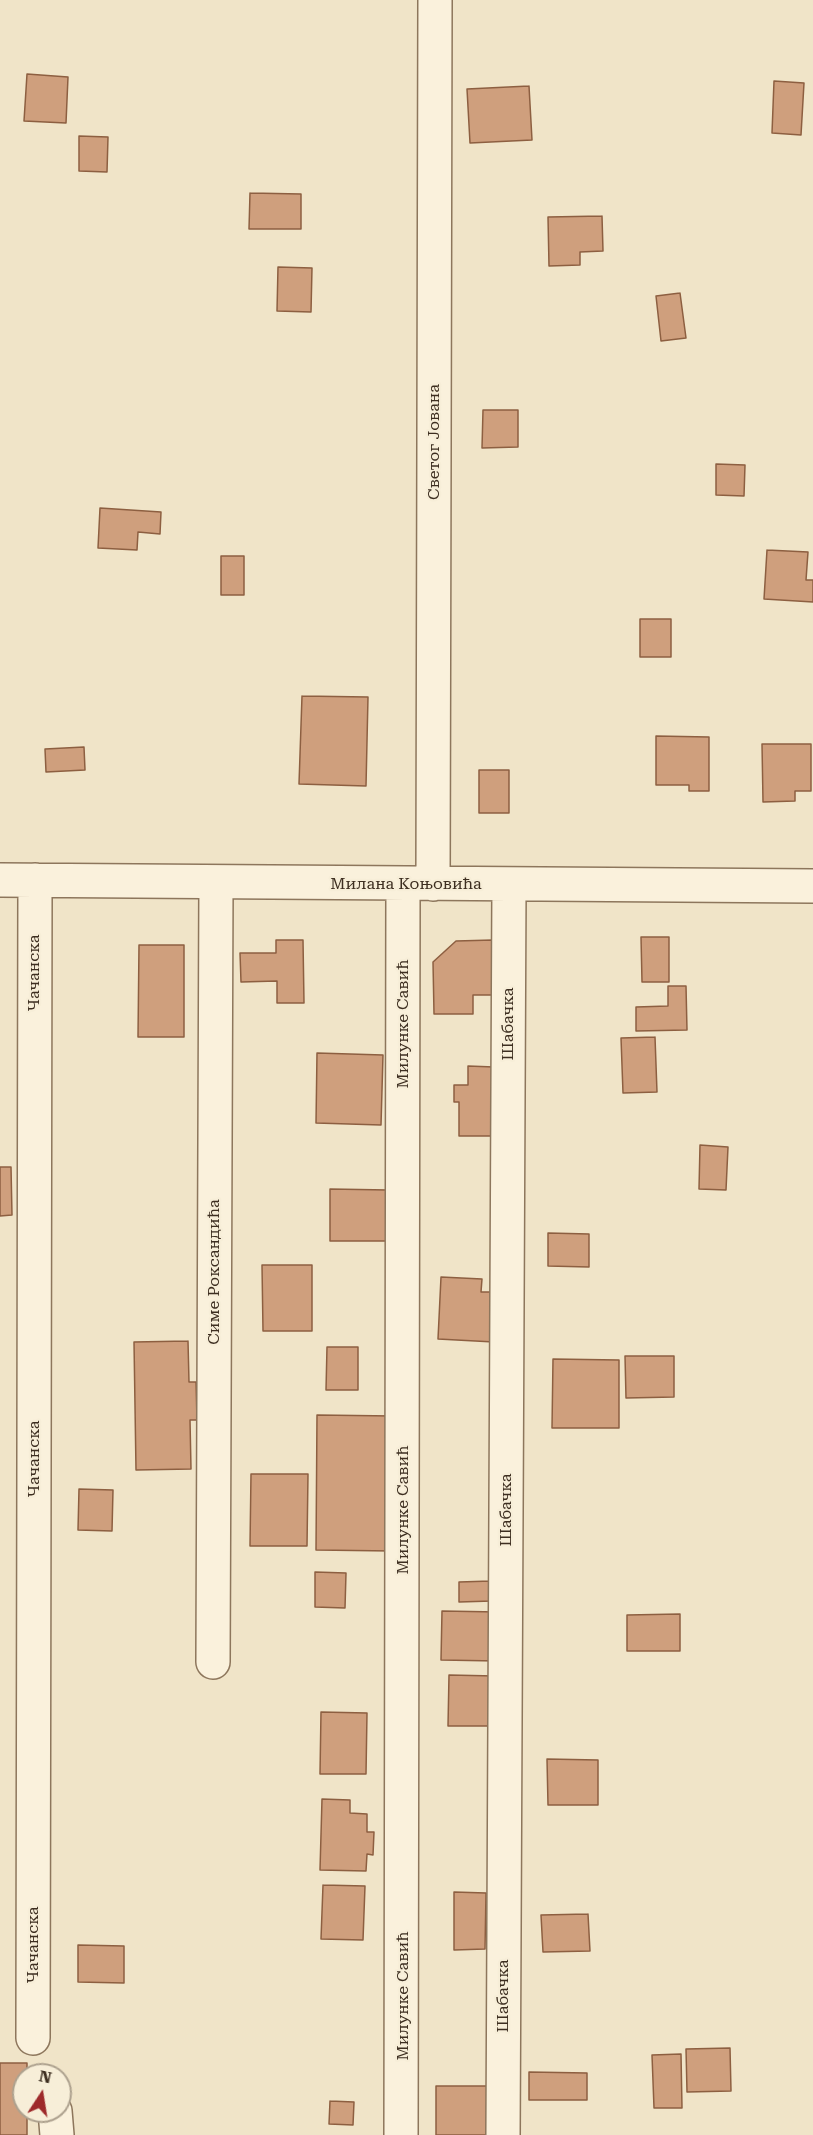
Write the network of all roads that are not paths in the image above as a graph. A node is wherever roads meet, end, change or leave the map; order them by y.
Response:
1 (435, 0) edge
2 (0, 880) edge
3 (35, 880) junction
4 (216, 882) junction
5 (418, 884) junction
6 (509, 885) junction
7 (813, 886) edge
8 (213, 1662) dead end
9 (33, 2038) dead end
10 (401, 2135) edge
11 (503, 2135) edge

1 - 5 street, Светог Јована
2 - 3 street, Милана Коњовића
3 - 4 street, Милана Коњовића
3 - 9 street, Чачанска
4 - 5 street, Милана Коњовића
4 - 8 street, Симе Роксандића
5 - 6 street, Милана Коњовића
5 - 10 street, Милунке Савић
6 - 7 street, Милана Коњовића
6 - 11 street, Шабачка

